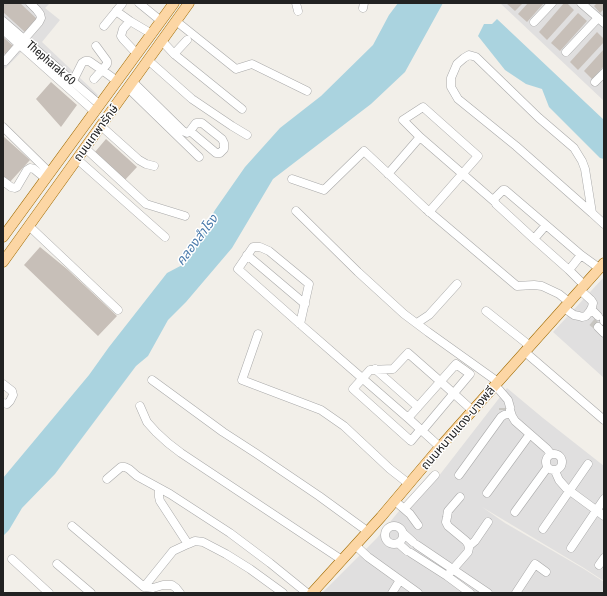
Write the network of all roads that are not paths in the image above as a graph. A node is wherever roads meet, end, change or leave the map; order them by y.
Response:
1 (30, 3) edge
2 (139, 3) edge
3 (189, 3) edge
4 (552, 3) edge
5 (122, 4) dead end
6 (170, 4) edge
7 (583, 4) edge
8 (116, 11) junction
9 (3, 21) edge
10 (130, 21) junction
11 (161, 21) junction
12 (176, 21) junction
13 (601, 21) edge
14 (534, 22) dead end
15 (104, 26) dead end
16 (3, 30) edge
17 (152, 34) junction
18 (187, 40) dead end
19 (162, 41) junction
20 (22, 42) junction
21 (96, 46) dead end
22 (566, 52) dead end
23 (137, 54) junction
24 (174, 54) junction
25 (42, 60) junction
26 (148, 60) junction
27 (5, 61) dead end
28 (102, 70) junction
29 (604, 73) edge
30 (94, 79) dead end
31 (117, 81) junction
32 (73, 82) junction
33 (595, 82) dead end
34 (131, 85) junction
35 (307, 91) dead end
36 (97, 108) junction
37 (242, 109) dead end
38 (101, 126) junction
39 (3, 127) edge
40 (190, 131) dead end
41 (247, 135) dead end
42 (420, 137) junction
43 (85, 148) junction
44 (199, 157) dead end
45 (77, 159) junction
46 (154, 166) dead end
47 (388, 174) junction
48 (462, 174) junction
49 (48, 176) junction
50 (292, 180) dead end
51 (3, 181) edge
52 (495, 202) junction
53 (296, 211) dead end
54 (429, 212) junction
55 (592, 213) junction
56 (185, 216) dead end
57 (604, 224) edge
58 (546, 225) junction
59 (28, 226) junction
60 (3, 237) edge
61 (165, 237) dead end
62 (534, 239) junction
63 (247, 255) junction
64 (581, 255) junction
65 (3, 262) edge
66 (602, 266) edge
67 (569, 270) junction
68 (457, 284) dead end
69 (582, 288) junction
70 (305, 304) junction
71 (567, 305) junction
72 (118, 310) dead end
73 (486, 311) dead end
74 (588, 313) junction
75 (429, 315) junction
76 (416, 323) junction
77 (600, 323) tunnel mouth
78 (300, 324) junction
79 (428, 332) junction
80 (258, 334) dead end
81 (528, 349) junction
82 (375, 369) junction
83 (362, 378) junction
84 (152, 380) dead end
85 (441, 382) junction
86 (3, 384) edge
87 (495, 385) junction
88 (454, 393) junction
89 (3, 403) edge
90 (140, 406) dead end
91 (418, 407) junction
92 (507, 410) junction
93 (473, 411) junction
94 (408, 418) junction
95 (604, 420) edge
96 (421, 430) junction
97 (530, 434) junction
98 (440, 448) junction
99 (551, 454) junction
100 (588, 464) dead end
101 (551, 469) junction
102 (435, 475) dead end
103 (459, 475) dead end
104 (106, 479) dead end
105 (409, 484) junction
106 (159, 489) junction
107 (570, 491) junction
108 (487, 493) dead end
109 (460, 497) dead end
110 (604, 499) edge
111 (395, 501) junction
112 (404, 508) junction
113 (596, 510) junction
114 (515, 512) dead end
115 (604, 516) edge
116 (381, 517) junction
117 (488, 522) dead end
118 (418, 525) dead end
119 (72, 526) dead end
120 (392, 526) junction
121 (370, 529) junction
122 (543, 529) dead end
123 (403, 534) junction
124 (385, 535) junction
125 (398, 543) junction
126 (188, 544) junction
127 (355, 545) junction
128 (469, 546) junction
129 (571, 548) dead end
130 (12, 559) dead end
131 (342, 560) junction
132 (57, 564) dead end
133 (453, 568) junction
134 (546, 572) dead end
135 (447, 576) junction
136 (400, 580) junction
137 (144, 587) junction
138 (154, 590) edge
139 (49, 593) edge
140 (90, 593) edge
141 (180, 593) edge
142 (283, 593) edge
143 (306, 593) edge
144 (312, 593) edge
145 (392, 593) edge
146 (418, 593) edge
147 (470, 593) edge
148 (488, 593) edge
149 (516, 593) edge

1 - 20 street
2 - 11 street
3 - 12 main road, ถนนเทพารักษ์
4 - 14 street
5 - 8 street
6 - 11 main road, ถนนเทพารักษ์
7 - 13 street
8 - 10 street
8 - 15 street
9 - 20 street, Thepharak 60
10 - 17 street
10 - 23 street
11 - 17 main road, ถนนเทพารักษ์
12 - 19 main road, ถนนเทพารักษ์
12 - 35 street
13 - 22 street
16 - 20 street, Thepharak 60
17 - 23 main road, ถนนเทพารักษ์
18 - 24 street
19 - 24 street
19 - 26 main road, ถนนเทพารักษ์
20 - 25 street, Thepharak 60
20 - 27 street
21 - 28 street
23 - 31 main road, ถนนเทพารักษ์
24 - 37 street
25 - 32 street, Thepharak 60
25 - 36 street, Thepharak 60
26 - 34 main road, ถนนเทพารักษ์
26 - 41 street
28 - 30 street
28 - 31 street
28 - 32 street
29 - 33 street
31 - 36 main road, ถนนเทพารักษ์
32 - 36 street, Thepharak 60
34 - 38 main road, ถนนเทพารักษ์
34 - 40 street
34 - 44 street
36 - 49 main road, ถนนเทพารักษ์
38 - 43 main road, ถนนเทพารักษ์
38 - 46 street
39 - 49 street
42 - 47 street
42 - 48 street
42 - 48 street
43 - 45 main road, ถนนเทพารักษ์
43 - 56 street
45 - 59 main road, ถนนเทพารักษ์
45 - 61 street
47 - 50 street
47 - 54 street
48 - 52 street
48 - 54 street
49 - 51 street
49 - 60 main road, ถนนเทพารักษ์
52 - 58 street
52 - 62 street
53 - 76 street
54 - 71 street
55 - 55 street
55 - 57 street
58 - 62 street
58 - 64 street
59 - 65 main road, ถนนเทพารักษ์
59 - 72 street
62 - 67 street
63 - 70 street
63 - 70 street
63 - 78 street
64 - 66 street
64 - 67 street
66 - 69 main road, ถนนหนามแดง-บางพลี
67 - 69 street
68 - 75 street
69 - 71 main road, ถนนหนามแดง-บางพลี
69 - 74 street
70 - 78 street
71 - 74 street
71 - 81 main road, ถนนหนามแดง-บางพลี
73 - 81 street
74 - 77 street
75 - 76 street
75 - 79 street
76 - 79 street
78 - 83 street
79 - 87 street
80 - 105 street
81 - 87 main road, ถนนหนามแดง-บางพลี
81 - 95 street
82 - 83 street
82 - 85 street
82 - 91 street
83 - 94 street
83 - 96 street
84 - 121 street
85 - 88 street
85 - 88 street
85 - 91 street
86 - 89 street
87 - 92 street
87 - 93 main road, ถนนหนามแดง-บางพลี
88 - 93 street
88 - 96 street
90 - 131 street
91 - 94 street
92 - 97 street
92 - 103 street
93 - 98 main road, ถนนหนามแดง-บางพลี
94 - 96 street
96 - 98 street
97 - 99 street
97 - 108 street
98 - 105 main road, ถนนหนามแดง-บางพลี
99 - 101 street
99 - 101 street
100 - 107 street
101 - 107 street
101 - 114 street
102 - 112 street
104 - 106 street
105 - 111 main road, ถนนหนามแดง-บางพลี
106 - 126 street
106 - 143 street
107 - 113 street
107 - 122 street
109 - 128 street
110 - 113 street
111 - 112 street
111 - 116 main road, ถนนหนามแดง-บางพลี
112 - 118 street
113 - 115 street
113 - 129 street
116 - 120 street
116 - 121 main road, ถนนหนามแดง-บางพลี
117 - 128 street
119 - 137 street
120 - 123 street
120 - 124 street
121 - 124 street
121 - 127 main road, ถนนหนามแดง-บางพลี
123 - 125 street
123 - 133 street
124 - 125 street
125 - 135 street
126 - 137 street
126 - 142 street
127 - 131 main road, ถนนหนามแดง-บางพลี
127 - 136 street
128 - 133 street
130 - 139 street
131 - 144 main road, ถนนหนามแดง-บางพลี
132 - 140 street
133 - 135 street
133 - 148 street
134 - 149 street
135 - 147 street
136 - 145 street
136 - 146 street
137 - 138 street
138 - 141 street

